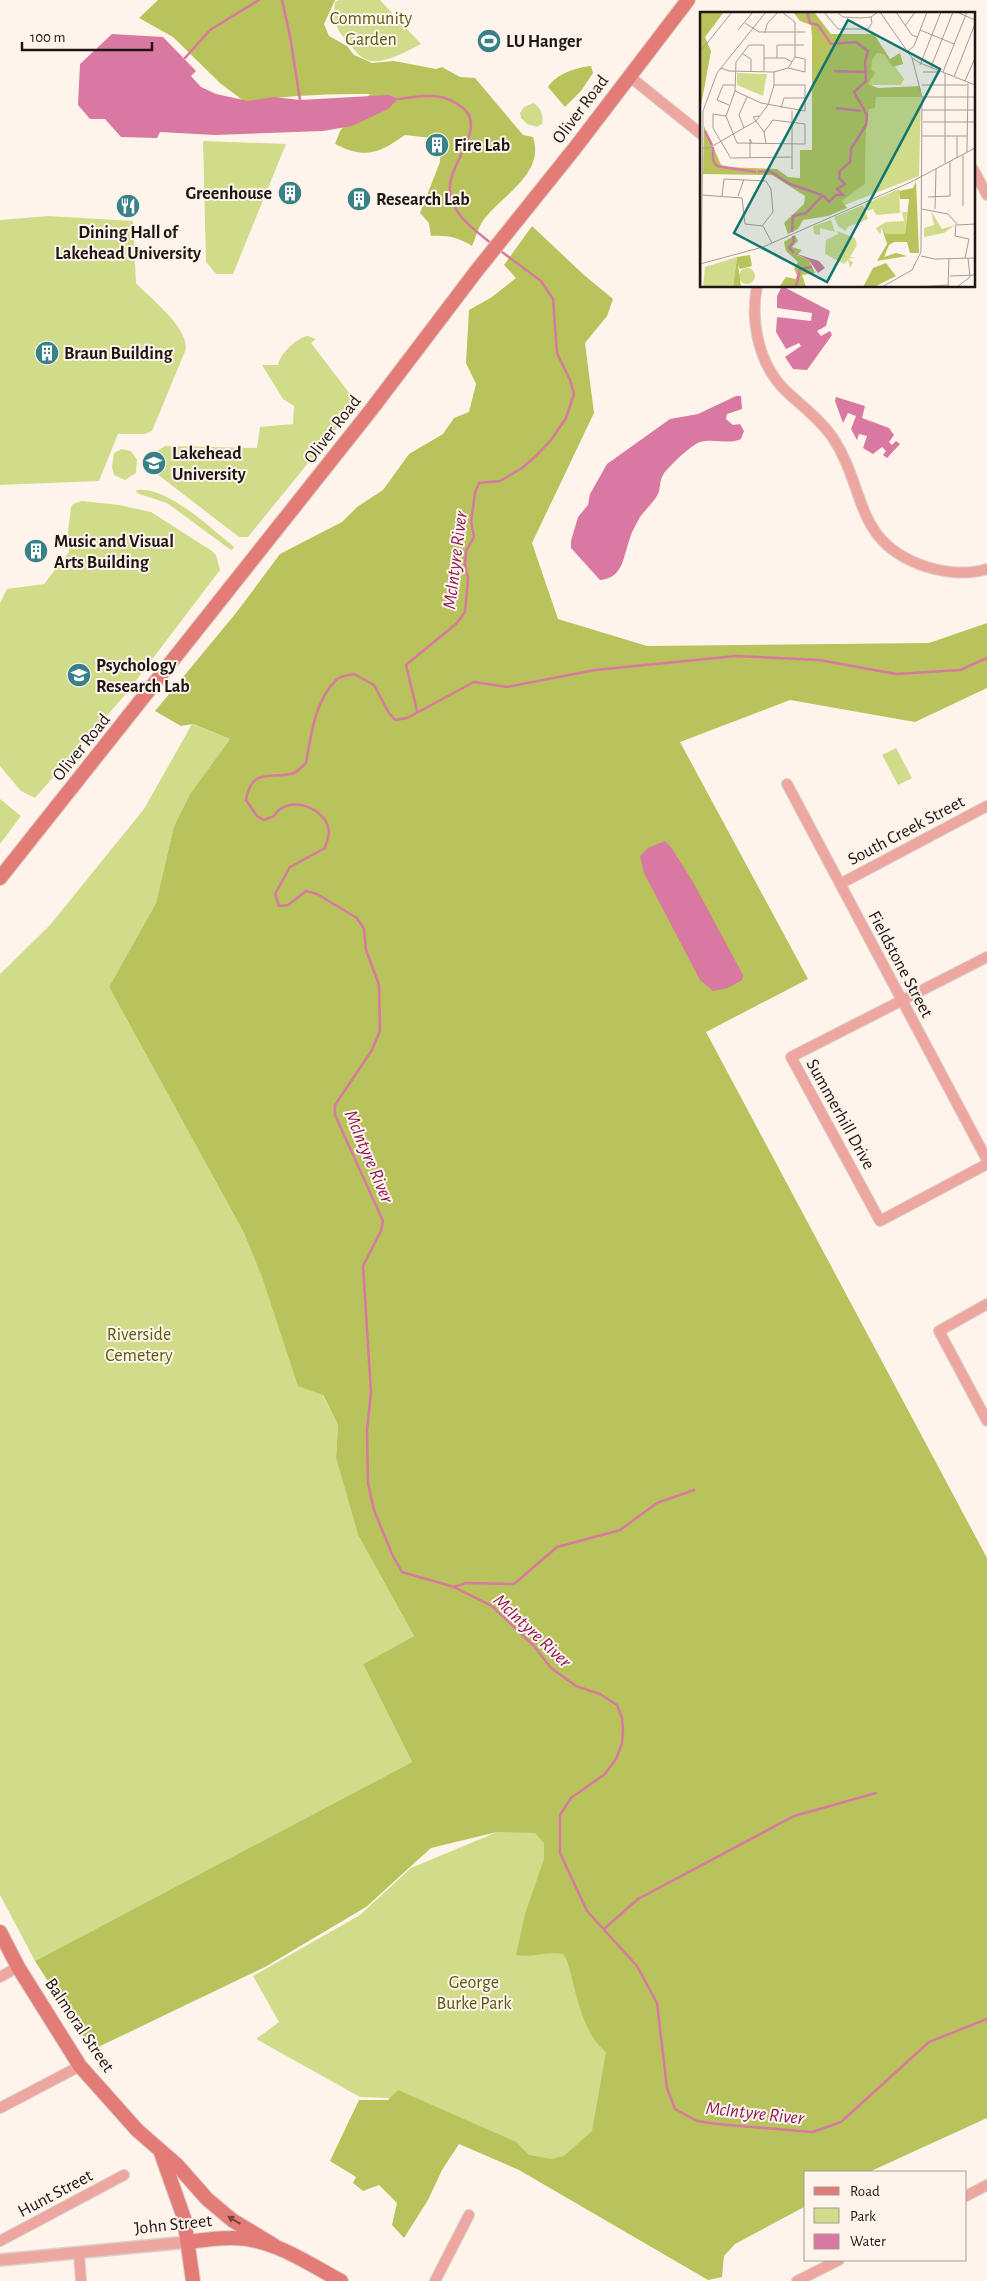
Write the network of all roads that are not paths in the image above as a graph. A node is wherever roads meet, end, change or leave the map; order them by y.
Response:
1 (688, 0) edge
2 (629, 76) junction
3 (700, 133) edge
4 (974, 171) edge
5 (987, 195) edge
6 (757, 288) edge
7 (987, 569) edge
8 (787, 784) dead end
9 (987, 806) edge
10 (0, 878) edge
11 (840, 884) junction
12 (987, 957) edge
13 (902, 1002) junction
14 (987, 1160) edge
15 (987, 1164) edge
16 (987, 1304) edge
17 (987, 1421) edge
18 (0, 1932) edge
19 (18, 1967) junction
20 (0, 1977) edge
21 (80, 2066) junction
22 (0, 2108) edge
23 (161, 2152) junction
24 (124, 2175) dead end
25 (987, 2185) edge
26 (967, 2195) edge
27 (469, 2215) dead end
28 (0, 2241) edge
29 (188, 2242) junction
30 (275, 2246) junction
31 (79, 2253) junction
32 (0, 2260) edge
33 (837, 2261) edge
34 (81, 2281) edge
35 (193, 2281) edge
36 (341, 2281) edge
37 (435, 2281) edge
38 (797, 2281) edge

1 - 2 main road, Oliver Road
2 - 3 street
2 - 10 main road, Oliver Road
4 - 5 street
6 - 7 street
8 - 11 street, Fieldstone Street
9 - 11 street, South Creek Street
11 - 13 street, Fieldstone Street
12 - 13 street, Summerhill Drive
13 - 14 street, Fieldstone Street
13 - 15 street, Summerhill Drive
16 - 17 street
18 - 19 main road, Balmoral Street
19 - 20 street
19 - 21 main road, Balmoral Street
21 - 22 street
21 - 23 main road, Balmoral Street
23 - 29 main road
30 -> 23 main road, Balmoral Street
24 - 28 street, Hunt Street
25 - 26 street
27 - 37 street
29 - 30 main road, John Street
29 - 31 street, John Street
29 - 35 main road
30 - 36 main road, John Street
31 - 32 street, John Street
31 - 34 street
33 - 38 street

